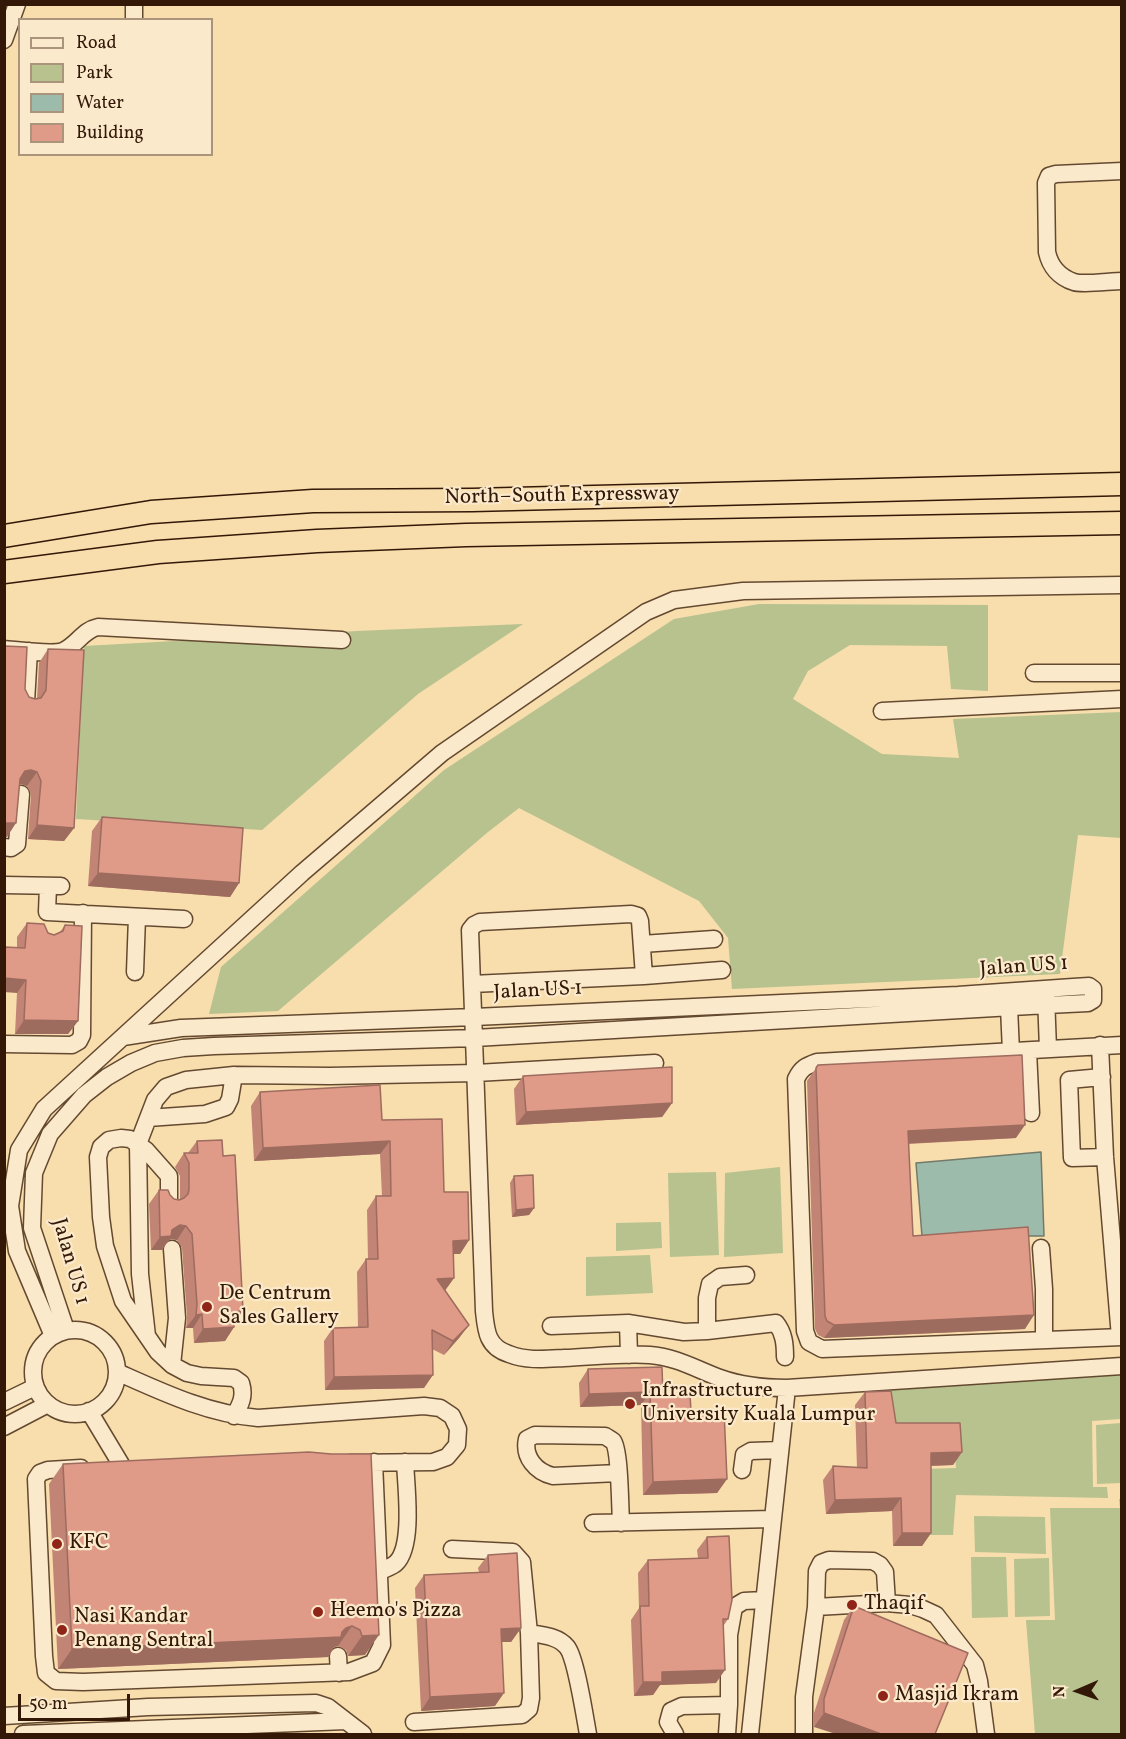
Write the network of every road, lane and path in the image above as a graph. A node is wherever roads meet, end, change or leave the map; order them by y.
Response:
1 (17, 4) edge
2 (4, 40) edge
3 (1122, 171) edge
4 (1122, 281) edge
5 (1122, 484) edge
6 (1122, 523) edge
7 (4, 536) edge
8 (4, 572) edge
9 (1122, 585) edge
10 (342, 640) dead end
11 (4, 649) edge
12 (29, 651) junction
13 (1034, 673) dead end
14 (1122, 673) edge
15 (1122, 699) edge
16 (26, 702) edge
17 (882, 711) dead end
18 (21, 794) edge
19 (4, 847) edge
20 (4, 885) edge
21 (47, 912) junction
22 (83, 913) junction
23 (137, 917) junction
24 (184, 919) dead end
25 (45, 930) edge
26 (714, 939) dead end
27 (642, 944) junction
28 (722, 970) dead end
29 (135, 972) dead end
30 (644, 976) junction
31 (472, 984) junction
32 (1046, 997) junction
33 (1009, 1007) junction
34 (474, 1017) junction
35 (123, 1037) junction
36 (475, 1038) junction
37 (4, 1044) edge
38 (1122, 1045) edge
39 (1100, 1046) junction
40 (1048, 1049) junction
41 (1028, 1051) junction
42 (1011, 1052) junction
43 (655, 1063) dead end
44 (476, 1073) junction
45 (234, 1075) junction
46 (1102, 1077) junction
47 (1031, 1113) dead end
48 (148, 1118) junction
49 (138, 1144) junction
50 (1106, 1157) junction
51 (169, 1203) edge
52 (1041, 1248) dead end
53 (172, 1249) edge
54 (114, 1274) junction
55 (140, 1274) junction
56 (746, 1275) dead end
57 (628, 1323) junction
58 (551, 1326) dead end
59 (707, 1331) junction
60 (59, 1333) junction
61 (147, 1336) junction
62 (1120, 1337) edge
63 (1044, 1339) junction
64 (629, 1355) junction
65 (785, 1357) dead end
66 (172, 1365) junction
67 (1122, 1366) edge
68 (117, 1372) junction
69 (35, 1387) junction
70 (787, 1388) junction
71 (4, 1402) edge
72 (48, 1404) junction
73 (89, 1411) junction
74 (234, 1416) junction
75 (4, 1427) edge
76 (780, 1450) junction
77 (374, 1462) junction
78 (405, 1462) junction
79 (338, 1463) edge
80 (742, 1470) dead end
81 (618, 1473) junction
82 (773, 1519) junction
83 (621, 1522) junction
84 (593, 1523) dead end
85 (452, 1549) dead end
86 (379, 1572) junction
87 (764, 1599) junction
88 (887, 1603) junction
89 (816, 1607) junction
90 (529, 1633) junction
91 (239, 1676) junction
92 (83, 1682) junction
93 (240, 1705) junction
94 (729, 1705) junction
95 (67, 1711) junction
96 (4, 1716) edge
97 (346, 1720) junction
98 (414, 1722) dead end
99 (241, 1725) junction
100 (176, 1731) edge
101 (23, 1734) edge
102 (363, 1734) edge
103 (588, 1734) edge
104 (675, 1734) edge
105 (727, 1734) edge
106 (750, 1734) edge
107 (804, 1734) edge
108 (986, 1734) edge

1 - 2 street
3 - 4 street
5 - 7 highway, North–South Expressway
6 - 8 highway, North–South Expressway
9 - 35 street
10 - 12 street
11 - 12 street
12 - 16 street
13 - 14 street
15 - 17 street
18 - 19 street
20 - 21 street
21 - 22 street
21 - 25 street
22 - 23 street
22 - 37 street
23 - 24 street
23 - 29 street
26 - 27 street
27 - 30 street
27 - 31 street
28 - 30 street
30 - 31 street
31 - 34 street
32 - 33 street, Jalan US 1
32 - 34 street, Jalan US 1
32 - 40 street
33 - 36 street, Jalan US 1
33 - 42 street
34 - 35 street, Jalan US 1
34 - 36 street
35 - 60 street, Jalan US 1
36 - 44 street
36 - 60 street, Jalan US 1
38 - 39 street
39 - 40 street
39 - 46 street
40 - 41 street
41 - 42 street
41 - 47 street
42 - 63 street
43 - 44 street
44 - 45 street
44 - 64 street
45 - 48 street
45 - 48 street
46 - 50 street
46 - 50 street
48 - 49 street
49 - 51 street
49 - 54 street
49 - 55 street
50 - 62 street
52 - 63 street
53 - 66 street
54 - 55 street
54 - 61 street
55 - 61 street
56 - 59 street
57 - 58 street
57 - 59 street
57 - 64 street
59 - 65 street
60 - 68 street
60 - 69 street
61 - 66 street
62 - 63 street
64 - 70 street
66 - 74 street
67 - 70 street
68 - 73 street
68 - 74 street
69 - 71 street
69 - 72 street
70 - 76 street
72 - 73 street
72 - 75 street
73 - 92 street
74 - 78 street
76 - 80 street
76 - 82 street
77 - 78 street
77 - 79 street
77 - 86 street
78 - 86 street
81 - 81 street
81 - 83 street
82 - 83 street
82 - 87 street
83 - 84 street
85 - 90 street
86 - 91 street
87 - 94 street
87 - 106 street
88 - 89 street
88 - 89 street
88 - 108 street
89 - 107 street
90 - 98 street
90 - 103 street
91 - 92 street
91 - 93 street
92 - 95 street
93 - 95 street
93 - 97 street
93 - 99 street
94 - 104 street
94 - 105 street
95 - 96 street
97 - 99 street
97 - 102 street
99 - 100 street
100 - 101 street

